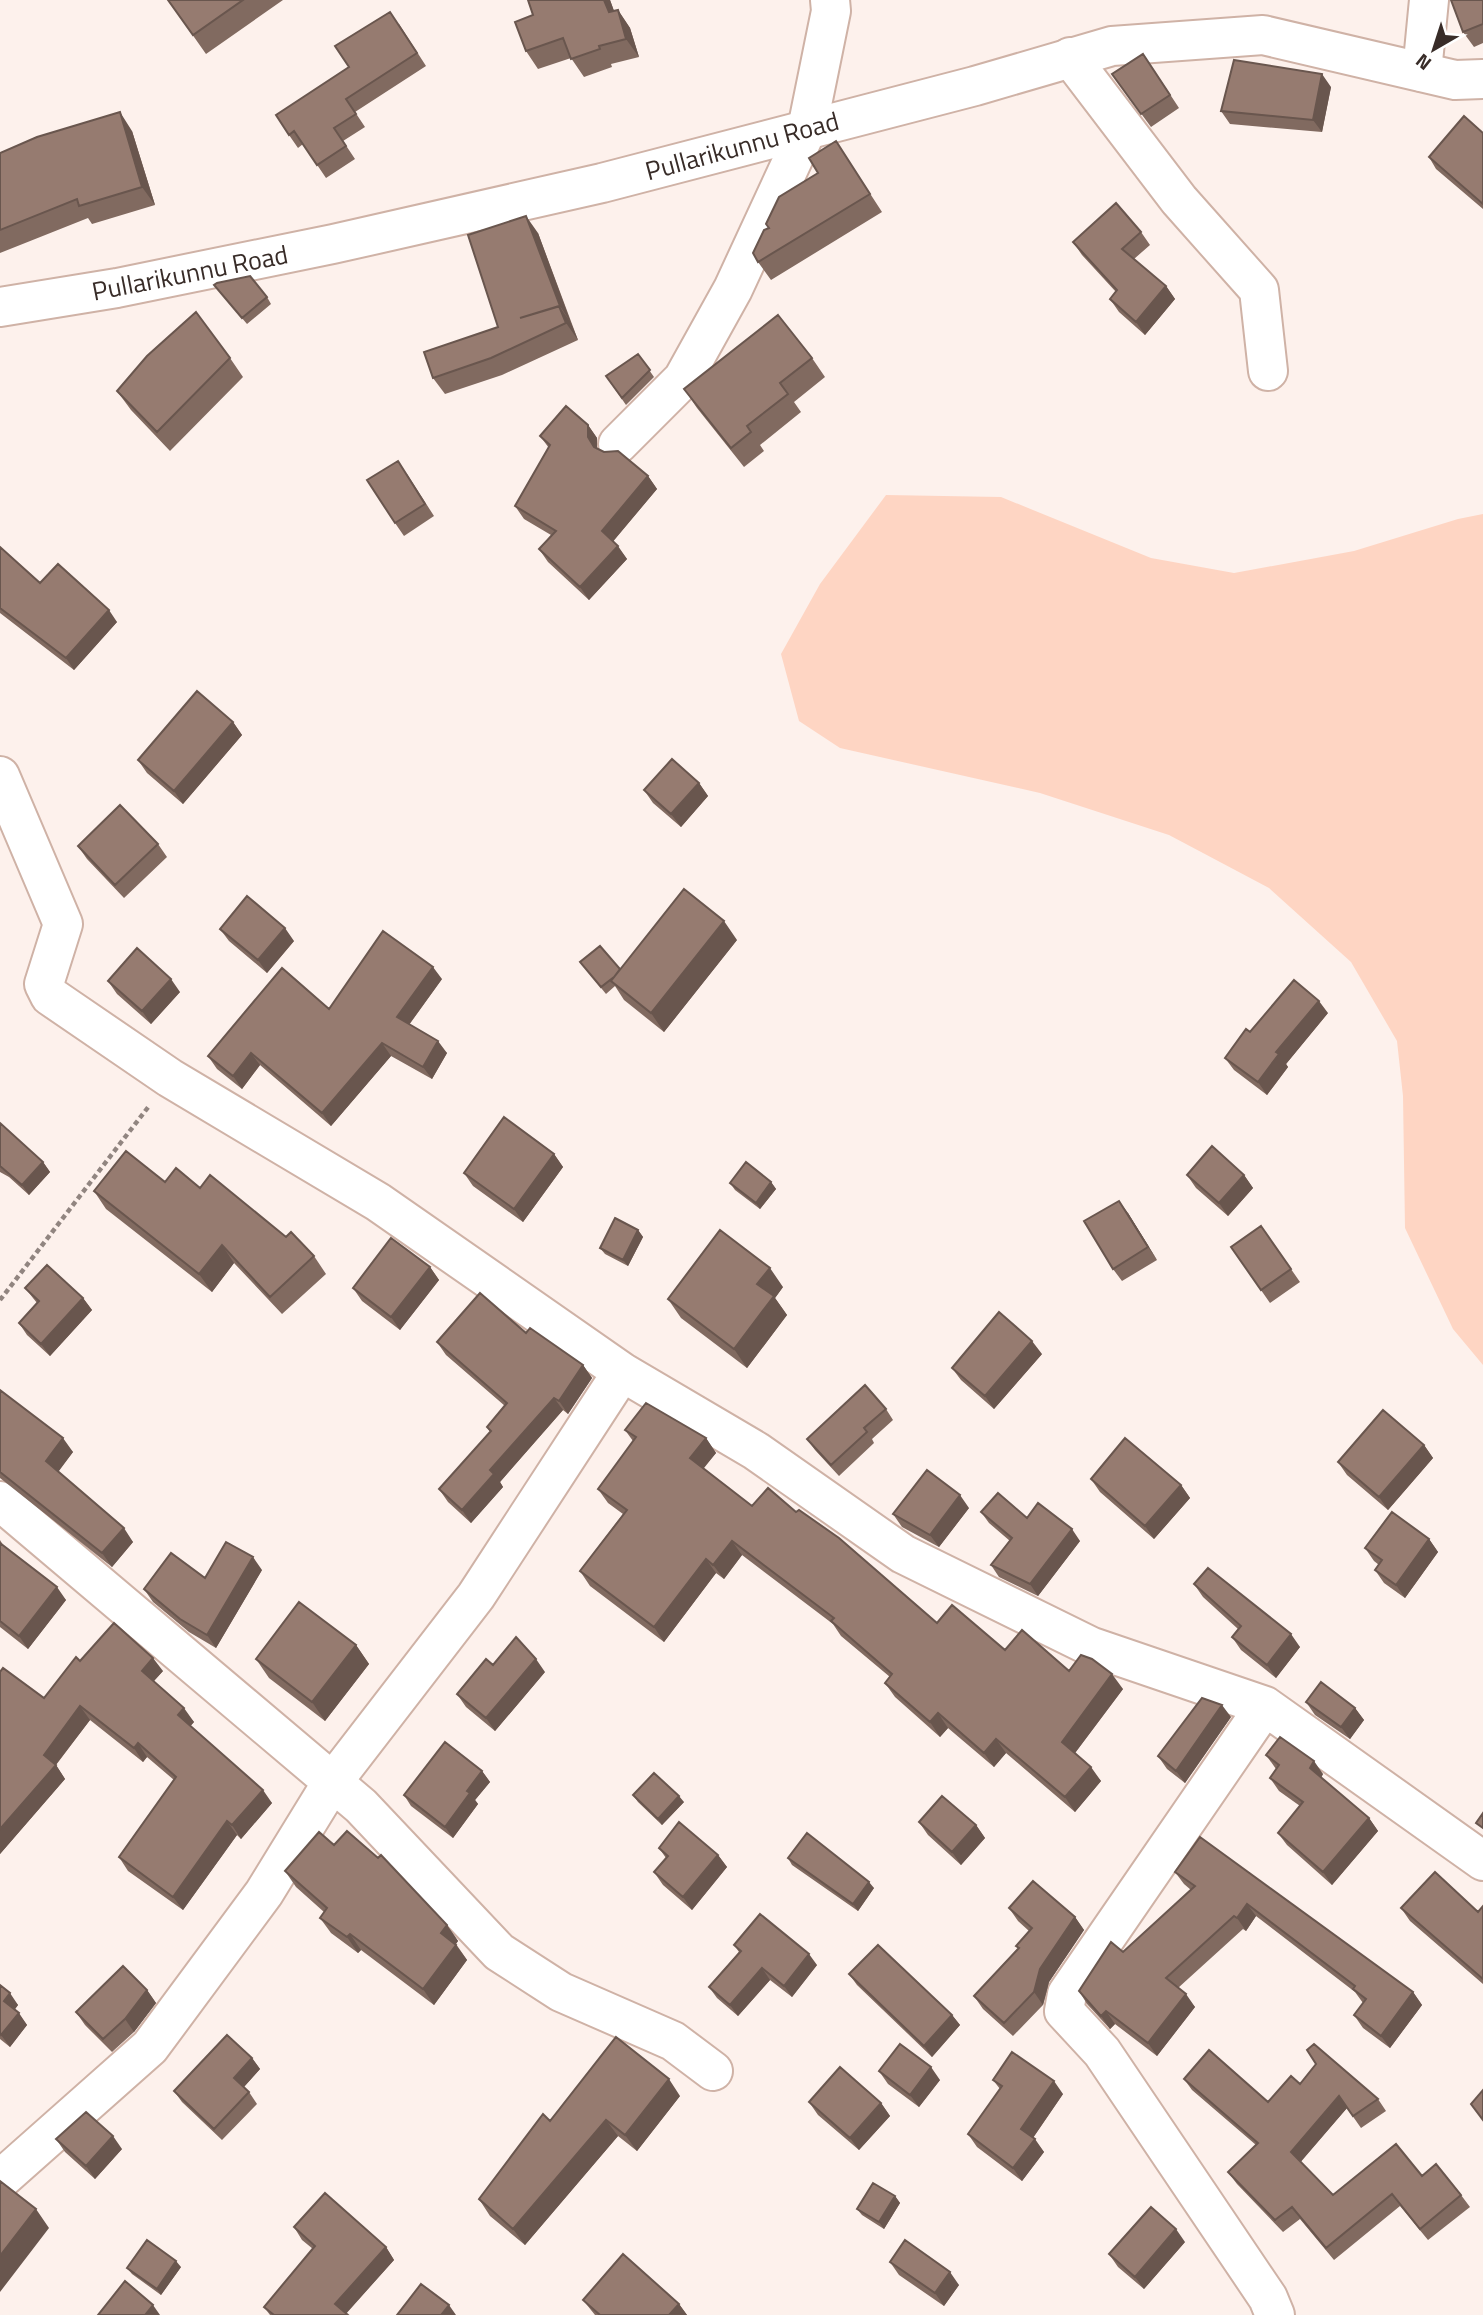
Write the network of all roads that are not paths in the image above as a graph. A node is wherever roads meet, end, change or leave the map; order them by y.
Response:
1 (830, 0) edge
2 (1429, 0) edge
3 (1070, 57) junction
4 (1422, 72) junction
5 (1483, 79) edge
6 (807, 129) junction
7 (0, 307) edge
8 (1268, 371) dead end
9 (618, 444) dead end
10 (0, 776) edge
11 (622, 1372) junction
12 (0, 1501) edge
13 (1265, 1706) junction
14 (331, 1784) junction
15 (1483, 1861) edge
16 (713, 2071) dead end
17 (0, 2180) edge
18 (1275, 2315) edge

1 - 6 street
2 - 4 street
3 - 4 street, Pullarikunnu Road
3 - 6 street, Pullarikunnu Road
3 - 8 street
4 - 5 street, Pullarikunnu Road
6 - 7 street, Pullarikunnu Road
6 - 9 street
10 - 11 street
11 - 13 street
11 - 14 street
12 - 14 street
13 - 15 street
13 - 18 street
14 - 16 street
14 - 17 street

